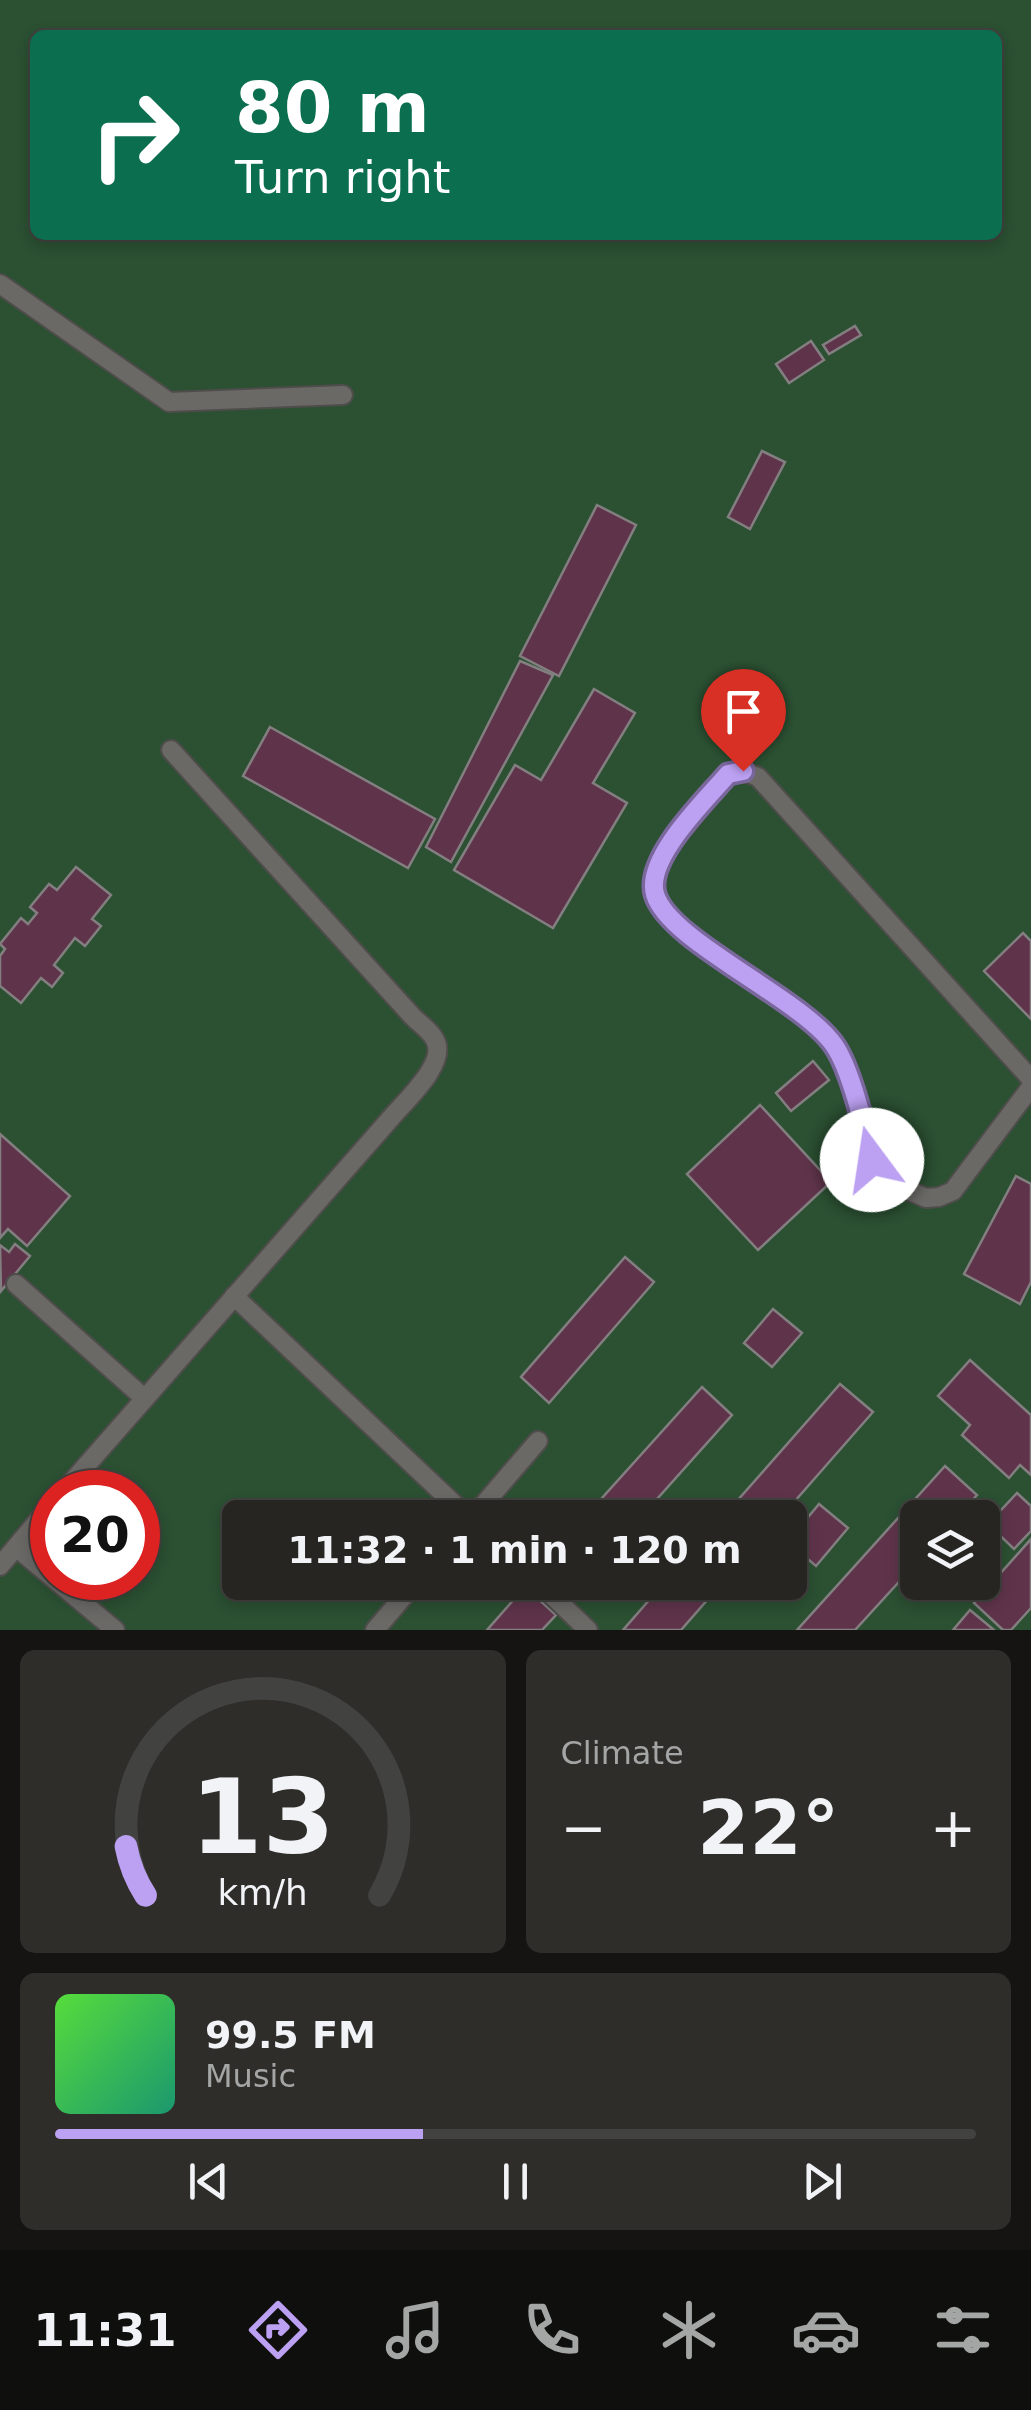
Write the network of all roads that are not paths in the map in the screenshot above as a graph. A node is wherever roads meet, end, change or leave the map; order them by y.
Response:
1 (0, 284) edge
2 (343, 394) dead end
3 (171, 750) dead end
4 (1031, 1083) edge
5 (16, 1284) dead end
6 (234, 1296) junction
7 (144, 1398) junction
8 (538, 1441) dead end
9 (82, 1470) edge
10 (451, 1500) edge
11 (486, 1500) edge
12 (30, 1531) edge
13 (16, 1548) junction
14 (0, 1566) edge
15 (401, 1600) edge
16 (557, 1600) edge
17 (115, 1630) edge
18 (375, 1630) edge
19 (588, 1630) edge

1 - 2 lane
3 - 6 lane
4 - 4 lane
5 - 7 lane
6 - 7 lane
6 - 10 lane
7 - 9 lane
8 - 11 lane
12 - 13 lane
13 - 14 lane
13 - 17 lane
15 - 18 lane
16 - 19 lane

